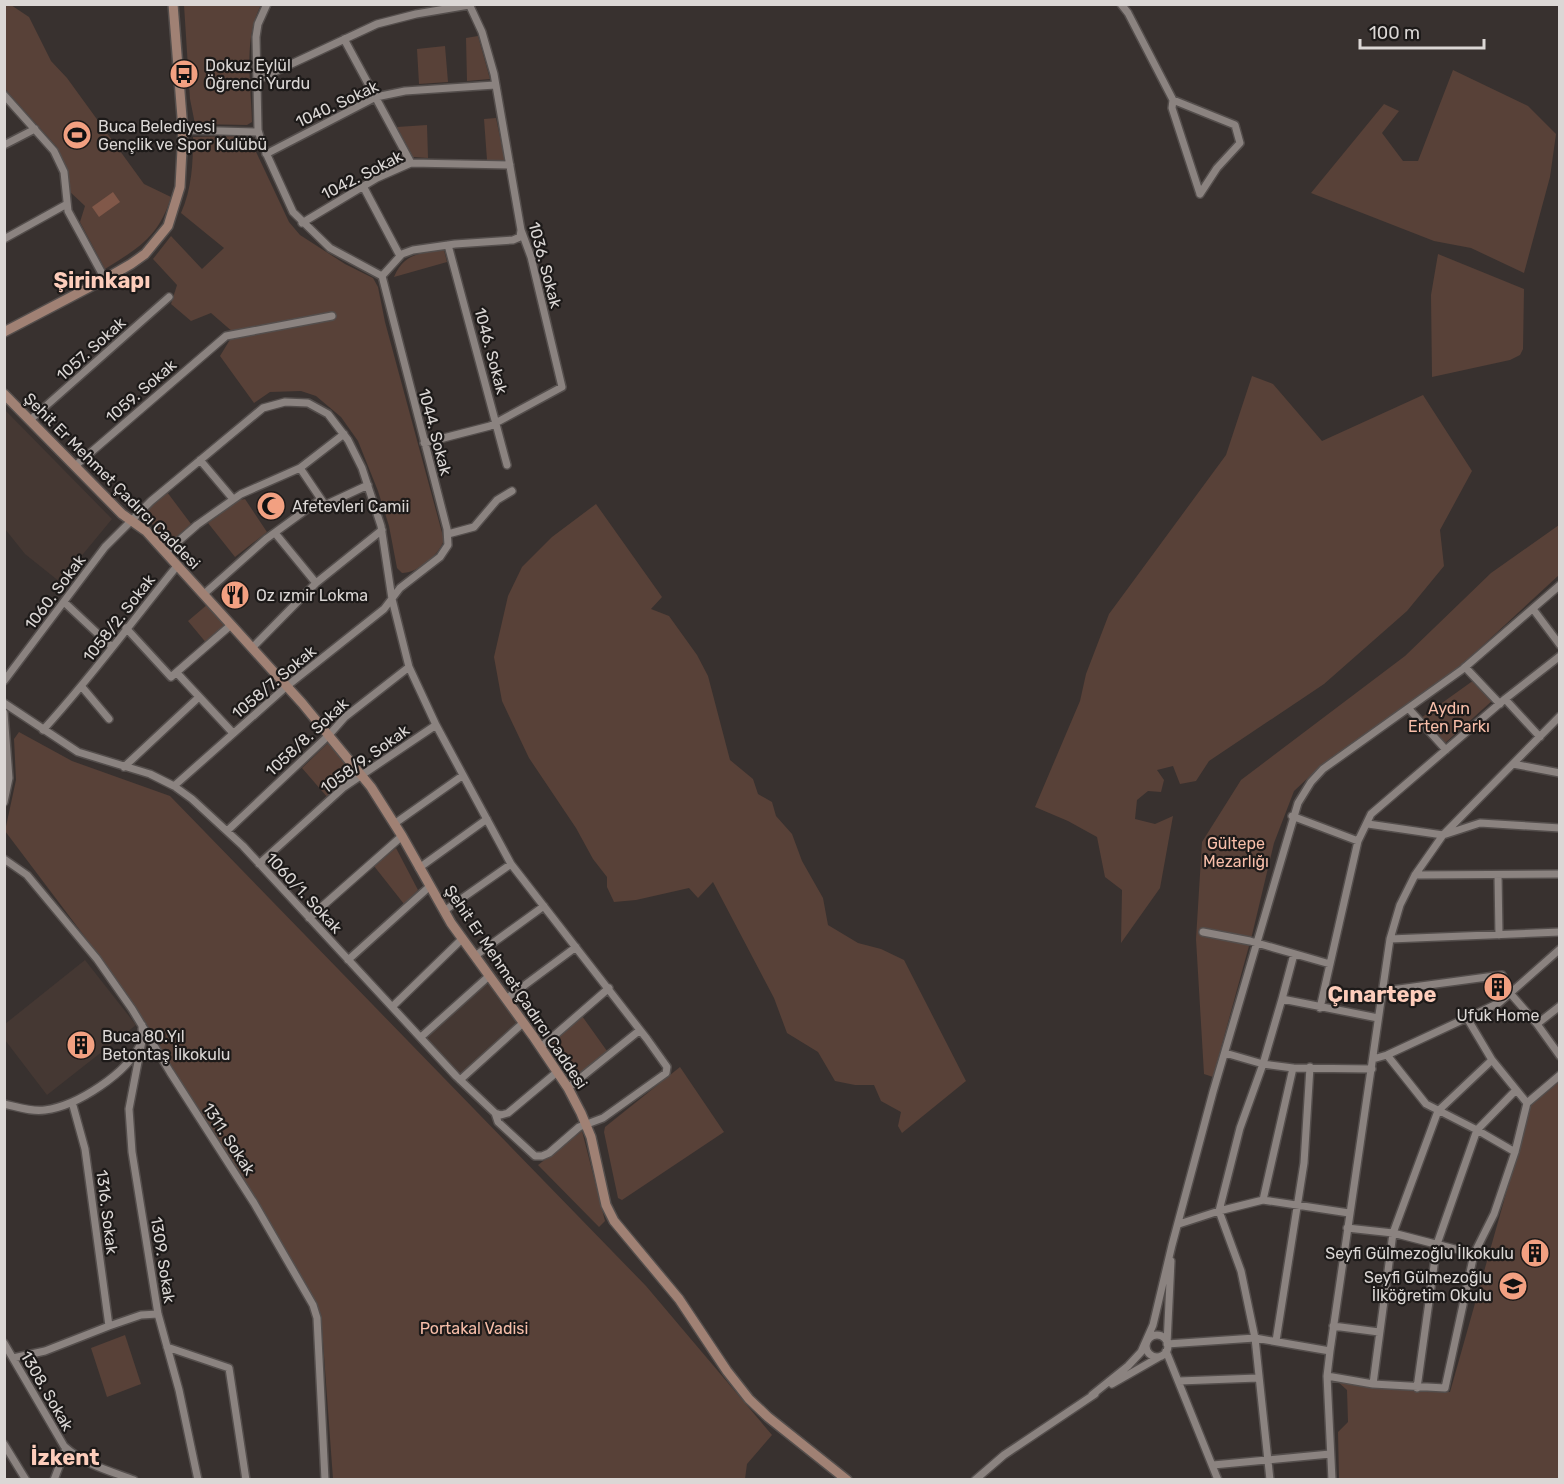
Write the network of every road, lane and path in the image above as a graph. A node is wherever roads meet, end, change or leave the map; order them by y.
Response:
1 (173, 4) edge
2 (267, 4) edge
3 (1121, 4) edge
4 (469, 5) edge
5 (344, 39) junction
6 (257, 80) junction
7 (495, 85) junction
8 (4, 95) edge
9 (376, 98) junction
10 (1173, 100) junction
11 (35, 129) junction
12 (183, 130) junction
13 (258, 132) junction
14 (4, 145) edge
15 (266, 153) junction
16 (411, 163) junction
17 (510, 165) junction
18 (363, 186) junction
19 (67, 204) junction
20 (302, 223) junction
21 (521, 230) junction
22 (4, 238) edge
23 (448, 245) junction
24 (400, 256) junction
25 (382, 276) junction
26 (105, 279) junction
27 (169, 297) dead end
28 (332, 316) dead end
29 (4, 332) edge
30 (4, 394) edge
31 (30, 420) junction
32 (496, 423) junction
33 (344, 434) junction
34 (424, 443) junction
35 (200, 460) junction
36 (507, 465) dead end
37 (75, 466) junction
38 (300, 468) junction
39 (368, 485) junction
40 (512, 491) dead end
41 (233, 499) junction
42 (321, 499) junction
43 (132, 520) junction
44 (382, 530) junction
45 (275, 532) junction
46 (448, 534) junction
47 (165, 552) junction
48 (177, 566) junction
49 (316, 583) junction
50 (1560, 585) edge
51 (204, 594) junction
52 (392, 599) junction
53 (64, 602) junction
54 (1533, 609) junction
55 (231, 625) junction
56 (126, 628) junction
57 (1560, 645) edge
58 (112, 647) junction
59 (252, 648) junction
60 (1560, 656) edge
61 (409, 667) junction
62 (1466, 667) junction
63 (177, 673) junction
64 (4, 681) edge
65 (287, 686) junction
66 (82, 687) junction
67 (199, 697) junction
68 (1502, 701) junction
69 (4, 703) edge
70 (1409, 709) junction
71 (4, 713) edge
72 (1559, 718) edge
73 (109, 720) dead end
74 (436, 725) junction
75 (43, 730) junction
76 (233, 734) junction
77 (329, 735) junction
78 (1540, 737) junction
79 (1446, 750) junction
80 (1513, 764) junction
81 (124, 766) junction
82 (1560, 773) edge
83 (362, 775) junction
84 (462, 776) junction
85 (174, 786) junction
86 (4, 802) edge
87 (1292, 816) junction
88 (487, 819) junction
89 (394, 824) junction
90 (1368, 824) junction
91 (1560, 828) edge
92 (227, 831) junction
93 (1443, 835) junction
94 (402, 836) junction
95 (1358, 841) junction
96 (4, 859) edge
97 (259, 864) junction
98 (512, 864) junction
99 (419, 868) junction
100 (1560, 874) edge
101 (1415, 875) junction
102 (1498, 875) junction
103 (429, 886) junction
104 (544, 906) junction
105 (444, 911) junction
106 (309, 918) junction
107 (1203, 932) dead end
108 (1560, 932) edge
109 (1499, 934) junction
110 (462, 939) junction
111 (1390, 939) junction
112 (1258, 944) junction
113 (576, 947) junction
114 (1560, 949) edge
115 (1294, 954) junction
116 (475, 956) junction
117 (348, 960) junction
118 (1330, 964) junction
119 (489, 976) junction
120 (609, 988) junction
121 (1384, 991) junction
122 (1510, 993) junction
123 (506, 999) junction
124 (1282, 999) junction
125 (393, 1006) junction
126 (1560, 1006) edge
127 (1320, 1008) junction
128 (1378, 1018) junction
129 (1467, 1018) junction
130 (523, 1023) junction
131 (142, 1024) junction
132 (1537, 1024) junction
133 (640, 1030) junction
134 (421, 1037) junction
135 (142, 1041) junction
136 (541, 1047) junction
137 (1225, 1053) junction
138 (1387, 1055) junction
139 (1560, 1056) edge
140 (1373, 1059) junction
141 (1492, 1060) junction
142 (1263, 1064) junction
143 (1310, 1067) junction
144 (1293, 1068) junction
145 (1372, 1069) junction
146 (557, 1072) junction
147 (1560, 1075) edge
148 (460, 1080) junction
149 (568, 1088) junction
150 (1515, 1091) junction
151 (72, 1102) junction
152 (1527, 1103) junction
153 (4, 1104) edge
154 (1437, 1111) junction
155 (495, 1113) junction
156 (586, 1125) junction
157 (1477, 1130) junction
158 (1515, 1152) junction
159 (1263, 1200) junction
160 (1296, 1207) junction
161 (1219, 1211) junction
162 (1349, 1213) junction
163 (1179, 1224) junction
164 (1347, 1228) junction
165 (1393, 1233) junction
166 (1437, 1244) junction
167 (1172, 1245) junction
168 (1474, 1254) junction
169 (158, 1314) junction
170 (109, 1326) junction
171 (1333, 1326) junction
172 (1379, 1332) junction
173 (1255, 1338) junction
174 (1147, 1341) junction
175 (1276, 1341) junction
176 (4, 1343) edge
177 (167, 1347) junction
178 (1164, 1350) junction
179 (1330, 1351) junction
180 (13, 1358) junction
181 (1328, 1376) junction
182 (1258, 1378) junction
183 (1179, 1381) junction
184 (1372, 1384) junction
185 (1417, 1388) junction
186 (1092, 1395) junction
187 (4, 1444) edge
188 (66, 1448) junction
189 (1330, 1454) junction
190 (1266, 1460) junction
191 (1213, 1465) junction
192 (55, 1476) edge
193 (26, 1479) edge
194 (63, 1479) edge
195 (134, 1479) edge
196 (198, 1479) edge
197 (246, 1479) edge
198 (325, 1479) edge
199 (847, 1479) edge
200 (975, 1479) edge
201 (1218, 1479) edge
202 (1270, 1479) edge
203 (1332, 1479) edge

1 - 12 main road
2 - 6 street
3 - 10 street
4 - 5 street
4 - 7 street, 1036. Sokak
5 - 6 street
5 - 9 street
6 - 13 street
7 - 9 street, 1040. Sokak
7 - 17 street, 1036. Sokak
8 - 11 street
9 - 15 street, 1040. Sokak
9 - 16 street
10 - 10 street
11 - 14 street
11 - 19 street
12 - 13 street
12 - 26 main road
13 - 15 street
15 - 20 street
16 - 17 street, 1042. Sokak
16 - 18 street, 1042. Sokak
17 - 21 street, 1036. Sokak
18 - 20 street, 1042. Sokak
18 - 24 street
19 - 22 street
19 - 26 street
20 - 25 street
21 - 23 street
21 - 32 street, 1036. Sokak
23 - 24 street
23 - 32 street, 1046. Sokak
24 - 25 street
25 - 34 street, 1044. Sokak
26 - 29 main road
27 - 31 street, 1057. Sokak
28 - 37 street, 1059. Sokak
30 - 31 main road, Şehit Er Mehmet Çadırcı Caddesi
31 - 37 main road, Şehit Er Mehmet Çadırcı Caddesi
32 - 34 street, 1036. Sokak
32 - 36 street, 1046. Sokak
33 - 35 street, 1060. Sokak
33 - 38 street
33 - 39 street, 1060. Sokak
34 - 46 street, 1044. Sokak
35 - 41 street
35 - 43 street, 1060. Sokak
37 - 43 main road, Şehit Er Mehmet Çadırcı Caddesi
38 - 41 street
38 - 42 street
39 - 42 street
39 - 44 street, 1060. Sokak
40 - 46 street
41 - 47 street
42 - 45 street
43 - 47 main road, Şehit Er Mehmet Çadırcı Caddesi
43 - 53 street, 1060. Sokak
44 - 49 street
44 - 52 street, 1060. Sokak
45 - 49 street
45 - 51 street
46 - 52 street
47 - 48 main road, Şehit Er Mehmet Çadırcı Caddesi
48 - 51 main road, Şehit Er Mehmet Çadırcı Caddesi
48 - 56 street, 1058/2. Sokak
49 - 59 street
50 - 54 street
51 - 55 main road, Şehit Er Mehmet Çadırcı Caddesi
52 - 61 street, 1060. Sokak
52 - 65 street, 1058/7. Sokak
53 - 58 street
53 - 64 street, 1060. Sokak
54 - 57 street
54 - 62 street
55 - 59 main road, Şehit Er Mehmet Çadırcı Caddesi
55 - 63 street
56 - 58 street, 1058/2. Sokak
56 - 63 street
58 - 66 street, 1058/2. Sokak
59 - 65 main road, Şehit Er Mehmet Çadırcı Caddesi
60 - 68 street
61 - 74 street, 1060. Sokak
61 - 77 street, 1058/8. Sokak
62 - 68 street
62 - 70 street
63 - 67 street
65 - 76 street, 1058/7. Sokak
65 - 77 main road, Şehit Er Mehmet Çadırcı Caddesi
66 - 73 street, 1058/2. Sokak
66 - 75 street, 1058/2. Sokak
67 - 76 street
67 - 81 street
68 - 78 street
68 - 79 street
69 - 75 street, 1060/1. Sokak
70 - 79 street
70 - 87 street
71 - 86 street
72 - 78 street
74 - 83 street, 1058/9. Sokak
74 - 84 street, 1060. Sokak
75 - 81 street, 1060/1. Sokak
76 - 85 street, 1058/7. Sokak
77 - 83 main road, Şehit Er Mehmet Çadırcı Caddesi
77 - 92 street, 1058/8. Sokak
78 - 80 street
79 - 90 street
80 - 82 street
80 - 93 street
81 - 85 street, 1060/1. Sokak
83 - 89 main road, Şehit Er Mehmet Çadırcı Caddesi
83 - 97 street, 1058/9. Sokak
84 - 88 street, 1060. Sokak
84 - 89 street
85 - 92 street, 1060/1. Sokak
87 - 95 street
87 - 112 street
88 - 98 street, 1060. Sokak
88 - 99 street
89 - 94 main road, Şehit Er Mehmet Çadırcı Caddesi
90 - 93 street
90 - 95 street
91 - 93 street
92 - 97 street, 1060/1. Sokak
93 - 101 street
94 - 99 main road, Şehit Er Mehmet Çadırcı Caddesi
94 - 106 street
95 - 118 street
96 - 131 street, 1311. Sokak
97 - 106 street, 1060/1. Sokak
98 - 104 street, 1060. Sokak
98 - 105 street
99 - 103 main road, Şehit Er Mehmet Çadırcı Caddesi
100 - 102 street
101 - 102 street
101 - 111 street
102 - 109 street
103 - 105 main road, Şehit Er Mehmet Çadırcı Caddesi
103 - 117 street
104 - 113 street, 1060. Sokak
104 - 116 street
105 - 110 main road, Şehit Er Mehmet Çadırcı Caddesi
106 - 117 street, 1060/1. Sokak
107 - 112 street
108 - 109 street
109 - 111 street
110 - 116 main road, Şehit Er Mehmet Çadırcı Caddesi
110 - 125 street
111 - 121 street
112 - 115 street
112 - 137 street
113 - 120 street, 1060. Sokak
113 - 123 street
114 - 122 street
115 - 118 street
115 - 124 street
116 - 119 main road, Şehit Er Mehmet Çadırcı Caddesi
117 - 125 street, 1060/1. Sokak
118 - 127 street
119 - 123 main road, Şehit Er Mehmet Çadırcı Caddesi
119 - 134 street
120 - 133 street, 1060. Sokak
120 - 136 street
121 - 122 street
121 - 128 street
122 - 129 street
122 - 132 street
123 - 130 main road, Şehit Er Mehmet Çadırcı Caddesi
124 - 127 street
124 - 142 street
125 - 134 street, 1060/1. Sokak
126 - 132 street
127 - 128 street
128 - 140 street
129 - 138 street
129 - 141 street
130 - 136 main road, Şehit Er Mehmet Çadırcı Caddesi
130 - 148 street
131 - 135 street, 1309. Sokak
131 - 198 street, 1311. Sokak
132 - 139 street
133 - 149 street
133 - 156 street, 1060. Sokak
134 - 148 street, 1060/1. Sokak
135 - 151 street
135 - 169 street, 1309. Sokak
136 - 146 main road, Şehit Er Mehmet Çadırcı Caddesi
137 - 142 street
137 - 163 street
138 - 140 street
138 - 154 street
140 - 145 street
141 - 150 street
141 - 154 street
142 - 144 street
142 - 161 street
143 - 144 street
143 - 145 street
143 - 160 street
144 - 159 street
145 - 162 street
146 - 149 main road, Şehit Er Mehmet Çadırcı Caddesi
146 - 155 street
147 - 152 street
148 - 155 street, 1060/1. Sokak
149 - 156 main road, Şehit Er Mehmet Çadırcı Caddesi
150 - 152 street
150 - 157 street
151 - 153 street
151 - 170 street, 1316. Sokak
152 - 158 street
154 - 157 street
154 - 165 street
155 - 156 street, 1060/1. Sokak
156 - 199 main road, Şehit Er Mehmet Çadırcı Caddesi
157 - 158 street
157 - 166 street
158 - 168 street
159 - 160 street
159 - 161 street
160 - 162 street
160 - 175 street
161 - 163 street
161 - 173 street
162 - 164 street
163 - 167 street
164 - 165 street
164 - 171 street
165 - 166 street
165 - 172 street
166 - 168 street
166 - 185 street
167 - 174 street
167 - 178 street
168 - 185 street
169 - 170 street
169 - 177 street, 1309. Sokak
170 - 180 street
171 - 172 street
171 - 179 street
172 - 184 street
173 - 175 street
173 - 178 street
173 - 182 street
174 - 178 street
174 - 178 street
174 - 186 street
175 - 179 street
176 - 180 street, 1308. Sokak
177 - 196 street, 1309. Sokak
177 - 197 street
178 - 183 street
178 - 186 street
179 - 181 street
180 - 188 street, 1308. Sokak
181 - 184 street
181 - 189 street
182 - 183 street
182 - 190 street
183 - 191 street
184 - 185 street
186 - 200 street
187 - 193 street
188 - 192 street
188 - 195 street, 1308. Sokak
189 - 190 street
189 - 203 street
190 - 191 street
190 - 202 street
191 - 201 street
192 - 194 street

